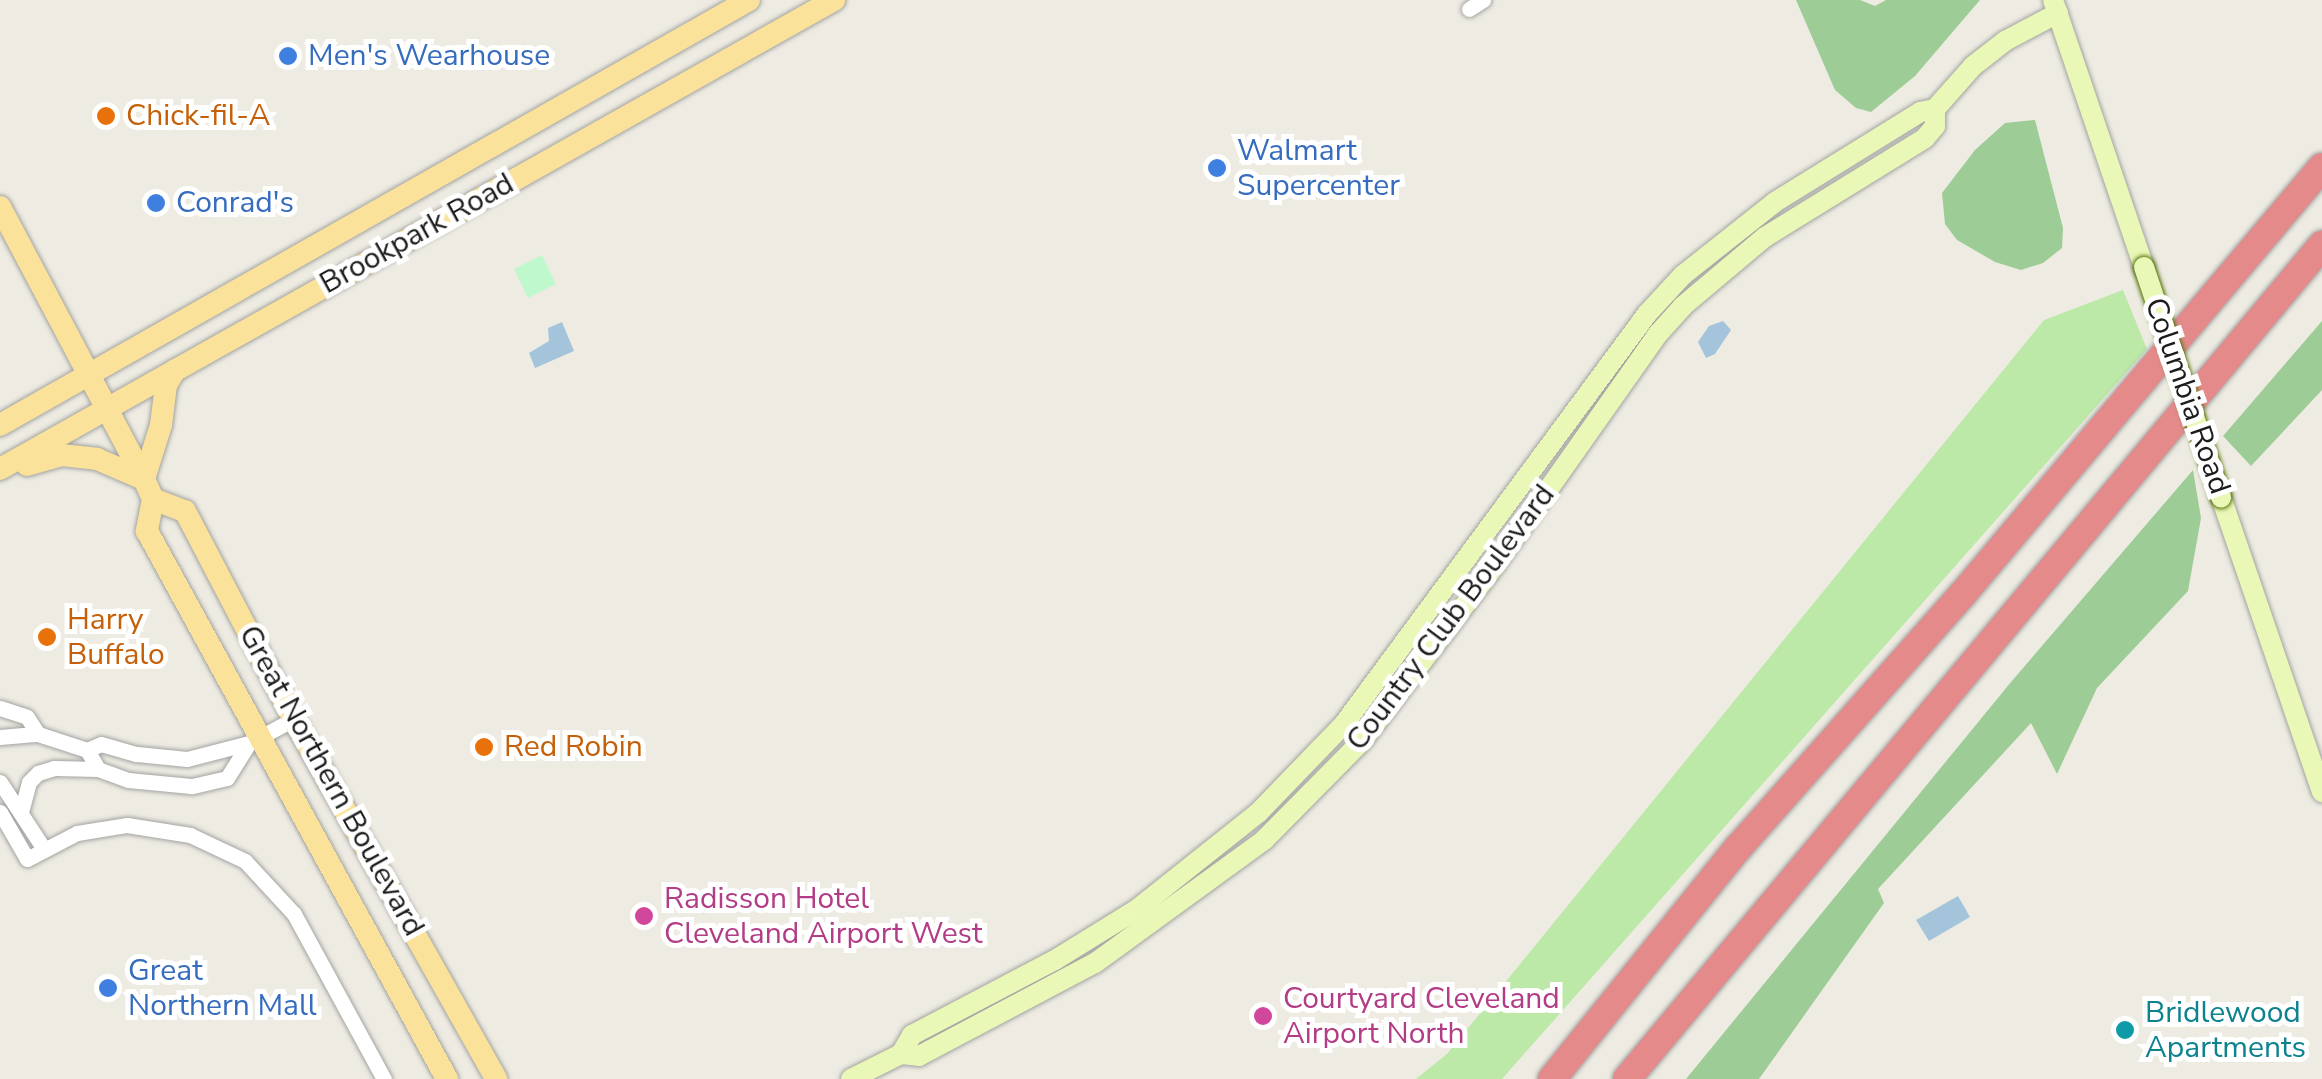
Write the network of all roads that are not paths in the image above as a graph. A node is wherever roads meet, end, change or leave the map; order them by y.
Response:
1 (749, 0) edge
2 (834, 0) edge
3 (2056, 7) edge
4 (2322, 167) edge
5 (0, 208) edge
6 (2322, 245) edge
7 (175, 370) junction
8 (88, 374) junction
9 (106, 410) junction
10 (0, 425) edge
11 (0, 471) edge
12 (148, 489) junction
13 (0, 708) edge
14 (294, 718) junction
15 (38, 734) junction
16 (0, 737) edge
17 (255, 739) junction
18 (88, 750) junction
19 (98, 768) junction
20 (0, 782) edge
21 (2322, 792) edge
22 (0, 812) edge
23 (21, 812) junction
24 (44, 850) junction
25 (384, 1079) edge
26 (447, 1079) edge
27 (496, 1079) edge
28 (851, 1079) edge
29 (1552, 1079) edge
30 (1627, 1079) edge

1 - 8 main road, Brookpark Road
2 - 7 main road, Brookpark Road
3 - 21 street, Columbia Road, bridge
3 - 28 street, Country Club Boulevard
4 - 29 highway
5 - 8 main road, Great Northern Boulevard
6 - 30 highway
7 - 9 main road, Brookpark Road
7 - 12 main road
8 - 9 main road, Great Northern Boulevard
8 - 10 main road, Brookpark Road
9 - 11 main road, Brookpark Road
9 - 12 main road, Great Northern Boulevard
11 - 12 main road
12 - 14 main road, Great Northern Boulevard
12 - 17 main road, Great Northern Boulevard
13 - 15 street
14 - 17 street
14 - 27 main road, Great Northern Boulevard
15 - 16 street
15 - 18 street
17 - 18 street
17 - 19 street
17 - 26 main road, Great Northern Boulevard
18 - 19 street
19 - 23 street
20 - 23 street
22 - 24 street
23 - 24 street
24 - 25 street

